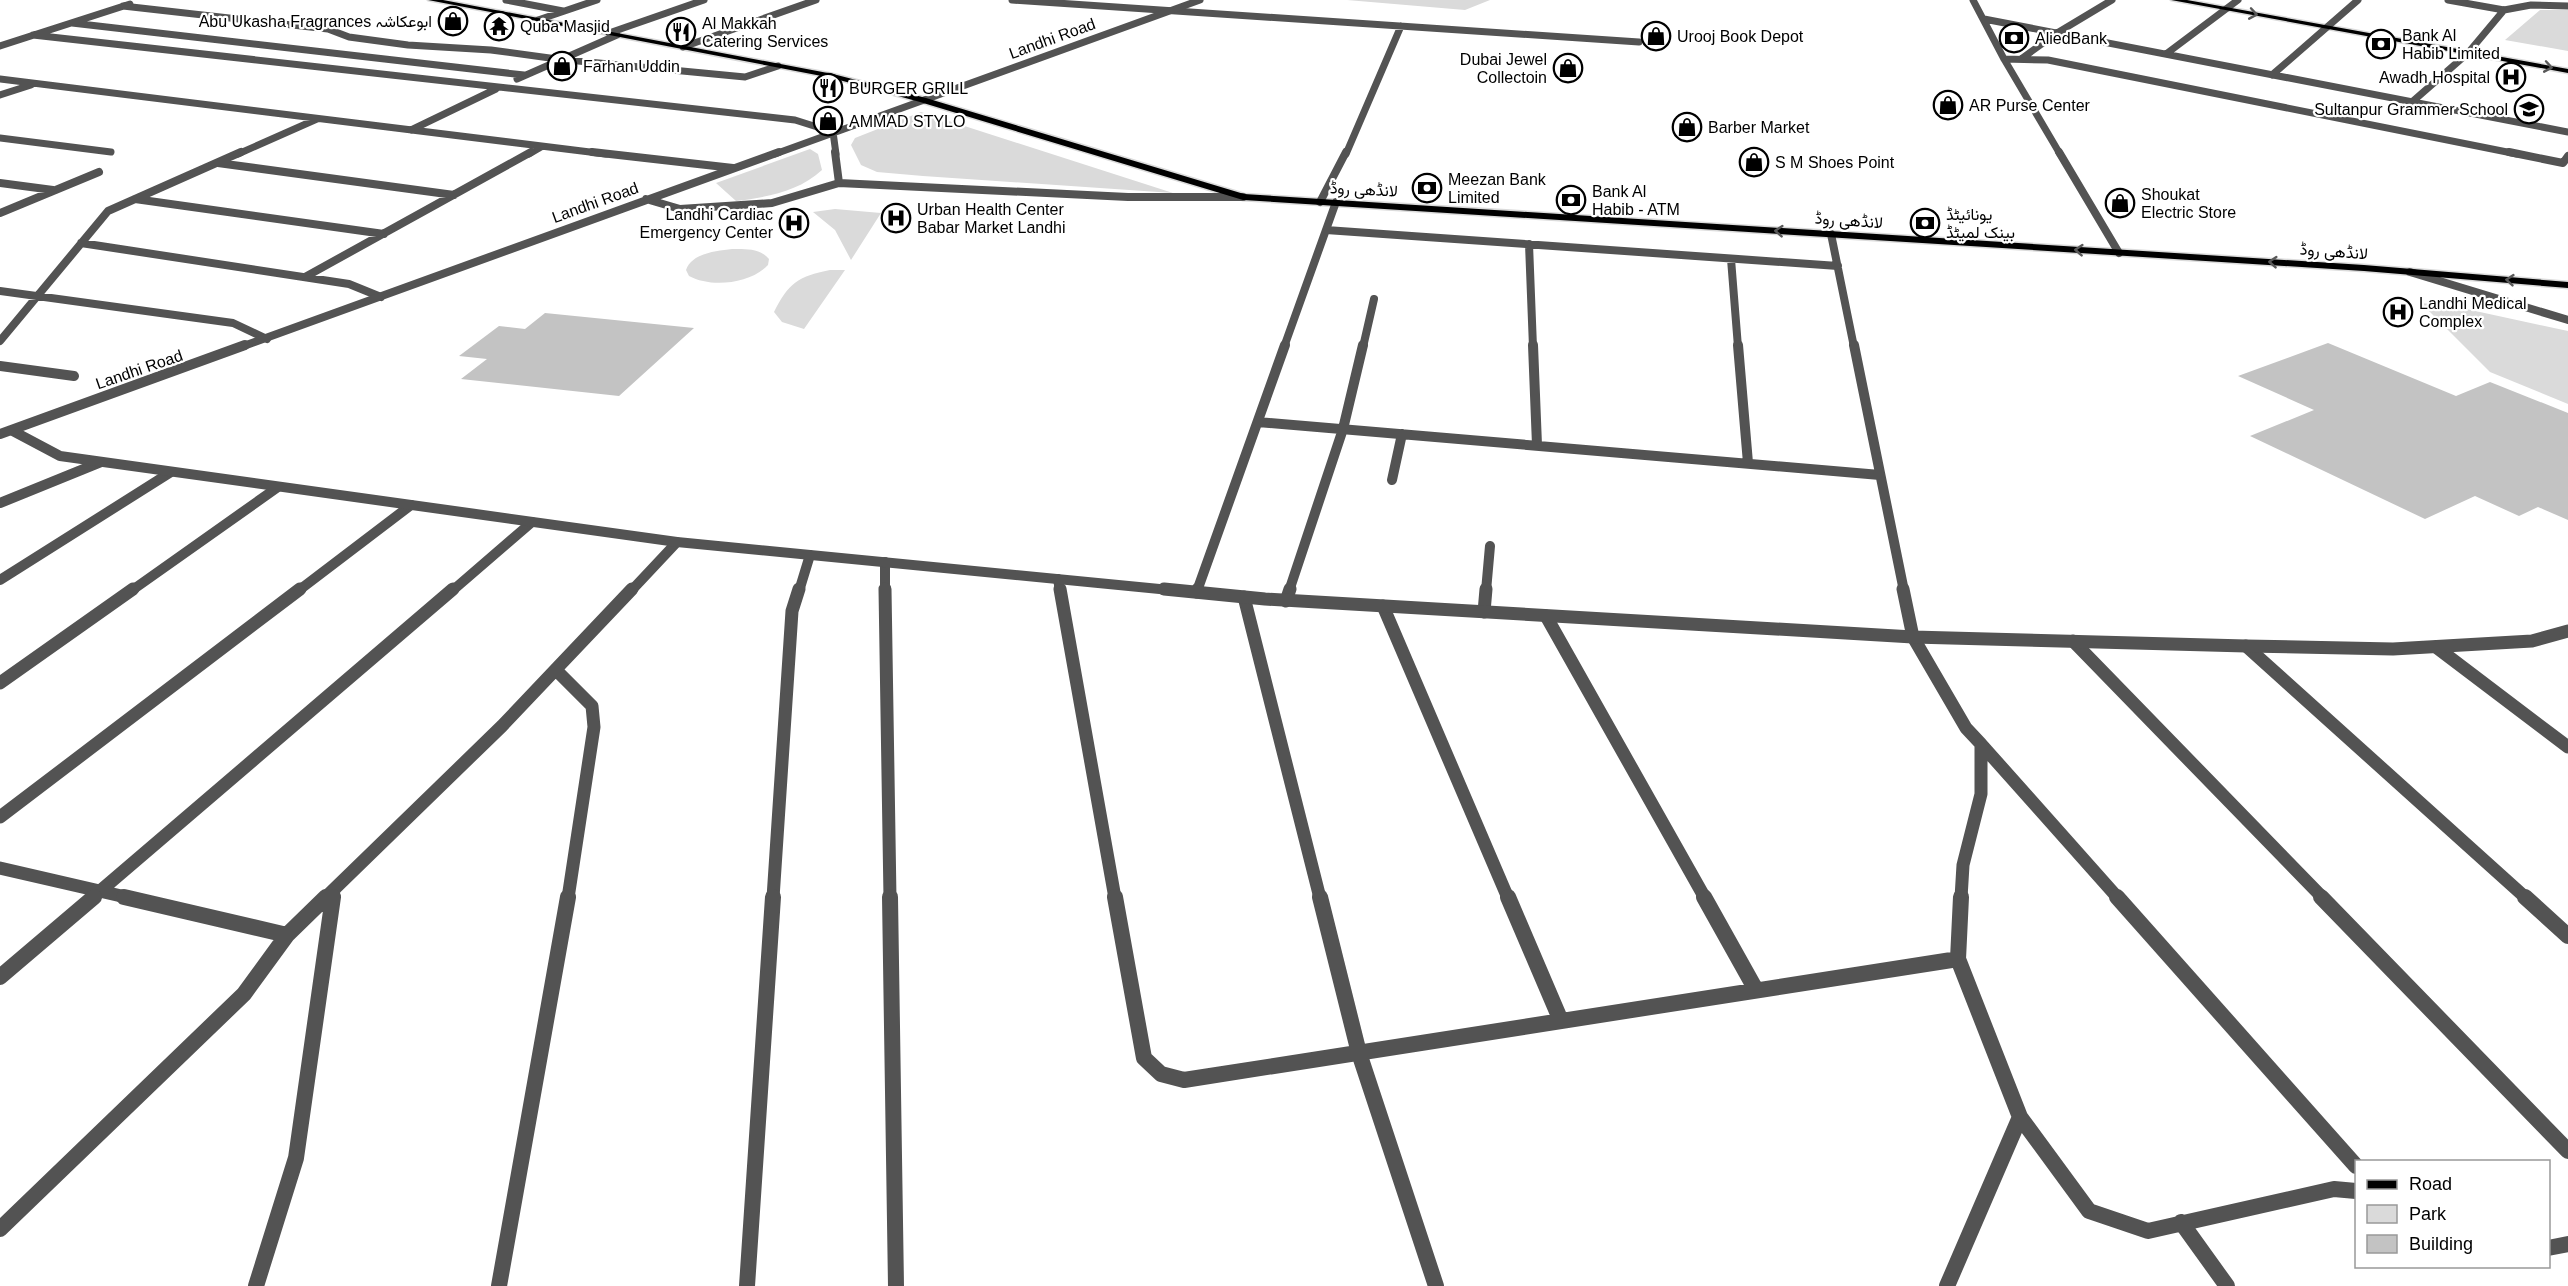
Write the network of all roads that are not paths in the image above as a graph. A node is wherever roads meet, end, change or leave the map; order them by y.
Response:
1 (142, 0) edge
2 (432, 0) edge
3 (506, 0) edge
4 (597, 0) edge
5 (704, 0) edge
6 (816, 0) edge
7 (1012, 0) edge
8 (1200, 0) edge
9 (1973, 0) edge
10 (2112, 0) edge
11 (2175, 0) edge
12 (2238, 0) edge
13 (2358, 0) edge
14 (2448, 0) edge
15 (123, 6) junction
16 (2568, 6) edge
17 (2226, 9) junction
18 (2504, 10) junction
19 (565, 11) junction
20 (1169, 12) junction
21 (1984, 19) junction
22 (538, 20) junction
23 (72, 23) junction
24 (1401, 26) junction
25 (2325, 27) junction
26 (2057, 33) junction
27 (613, 34) junction
28 (33, 36) junction
29 (1639, 42) dead end
30 (0, 46) edge
31 (683, 47) junction
32 (2468, 52) junction
33 (2166, 54) junction
34 (558, 59) junction
35 (2004, 59) junction
36 (2021, 59) junction
37 (778, 66) junction
38 (2568, 71) edge
39 (524, 75) junction
40 (2272, 75) junction
41 (0, 79) edge
42 (35, 83) junction
43 (497, 88) junction
44 (0, 95) edge
45 (923, 100) junction
46 (2412, 102) junction
47 (318, 119) junction
48 (411, 130) junction
49 (833, 132) junction
50 (2568, 132) edge
51 (0, 138) edge
52 (542, 147) junction
53 (111, 152) dead end
54 (2568, 156) edge
55 (218, 163) junction
56 (733, 168) junction
57 (99, 172) dead end
58 (0, 183) edge
59 (839, 183) junction
60 (55, 190) junction
61 (454, 195) junction
62 (1243, 197) junction
63 (135, 199) junction
64 (646, 199) junction
65 (1320, 202) junction
66 (1336, 202) junction
67 (0, 213) edge
68 (1326, 230) junction
69 (384, 234) junction
70 (1831, 234) junction
71 (81, 243) junction
72 (1529, 244) junction
73 (2119, 253) junction
74 (1731, 259) junction
75 (1838, 266) junction
76 (2410, 272) junction
77 (305, 277) junction
78 (2568, 285) edge
79 (0, 291) edge
80 (39, 295) junction
81 (381, 297) junction
82 (1374, 298) dead end
83 (2568, 320) edge
84 (267, 339) junction
85 (0, 341) edge
86 (0, 366) edge
87 (74, 376) dead end
88 (1258, 422) junction
89 (1343, 429) junction
90 (5, 432) edge
91 (1402, 434) junction
92 (1537, 446) junction
93 (101, 462) junction
94 (1748, 463) junction
95 (171, 472) junction
96 (1880, 475) junction
97 (1392, 480) dead end
98 (278, 487) junction
99 (0, 503) edge
100 (411, 505) junction
101 (532, 522) junction
102 (676, 542) junction
103 (1490, 546) dead end
104 (810, 555) junction
105 (885, 562) junction
106 (1058, 579) junction
107 (0, 580) edge
108 (1197, 592) junction
109 (1244, 597) junction
110 (1286, 601) junction
111 (1383, 606) junction
112 (1484, 612) junction
113 (1546, 616) junction
114 (2568, 631) edge
115 (1913, 637) junction
116 (2073, 641) junction
117 (2246, 646) junction
118 (2436, 647) junction
119 (556, 670) junction
120 (0, 684) edge
121 (1981, 744) junction
122 (2568, 747) edge
123 (0, 817) edge
124 (0, 868) edge
125 (334, 890) junction
126 (101, 892) junction
127 (287, 935) junction
128 (2568, 936) edge
129 (1958, 959) junction
130 (0, 977) edge
131 (1756, 990) junction
132 (1561, 1021) junction
133 (1359, 1053) junction
134 (2020, 1117) junction
135 (2568, 1151) edge
136 (2355, 1165) edge
137 (2355, 1191) edge
138 (2181, 1222) junction
139 (0, 1229) edge
140 (2568, 1244) edge
141 (2550, 1248) edge
142 (256, 1286) edge
143 (500, 1286) edge
144 (747, 1286) edge
145 (897, 1286) edge
146 (1436, 1286) edge
147 (1947, 1286) edge
148 (2227, 1286) edge

1 - 15 street
2 - 22 main road, لانڈھی روڈ
3 - 19 street
4 - 19 street
5 - 27 street
6 - 31 street
7 - 20 street
8 - 20 street, Landhi Road
9 - 21 street
10 - 26 street
11 - 17 main road
12 - 17 street
13 - 25 street
14 - 18 street
15 - 23 street
15 - 34 street
16 - 18 street
17 -> 25 main road
17 - 33 street
18 - 32 street
19 - 22 street
20 - 24 street
20 - 45 street, Landhi Road
21 - 26 street
21 - 35 street
22 - 27 main road, لانڈھی روڈ
23 - 28 street
23 - 39 street
24 - 29 street
24 - 65 street
25 - 32 main road
25 - 40 street
26 - 33 street
26 - 36 street
27 - 31 main road, لانڈھی روڈ
27 - 34 street
28 - 30 street
28 - 43 street
31 - 37 main road, لانڈھی روڈ
32 -> 38 main road
32 - 46 street
33 - 40 street
34 - 37 street
34 - 39 street
35 - 36 street
35 - 73 street
36 - 54 street
37 - 45 main road, لانڈھی روڈ
39 - 43 street
40 - 46 street
41 - 42 street
42 - 44 street
42 - 47 street
43 - 48 street
43 - 49 street
45 - 49 street, Landhi Road
45 - 62 main road, لانڈھی روڈ
46 - 50 street
47 - 48 street
47 - 55 street
48 - 52 street
49 - 56 street, Landhi Road
49 - 59 street
51 - 53 street
52 - 56 street
52 - 61 street
55 - 61 street
55 - 63 street
56 - 64 street, Landhi Road
57 - 60 street
58 - 60 street
59 - 62 street
59 - 64 street
60 - 67 street
61 - 69 street
62 - 65 main road, لانڈھی روڈ
63 - 69 street
63 - 71 street
64 - 81 street, Landhi Road
65 - 66 main road, لانڈھی روڈ
66 - 68 street
70 -> 66 main road, لانڈھی روڈ
68 - 72 street
68 - 88 street
69 - 77 street
73 -> 70 main road, لانڈھی روڈ
70 - 75 street
71 - 77 street
71 - 80 street
72 - 74 street
72 - 92 street
76 -> 73 main road, لانڈھی روڈ
74 - 75 street
74 - 94 street
75 - 96 street
78 -> 76 main road, لانڈھی روڈ
76 - 83 street
77 - 81 street
79 - 80 street
80 - 84 street
80 - 85 street
81 - 84 street, Landhi Road
82 - 89 street
84 - 90 street, Landhi Road
86 - 87 street
88 - 89 street
88 - 108 street
89 - 91 street
89 - 110 street
90 - 93 street
91 - 92 street
91 - 97 street
92 - 94 street
93 - 95 street
93 - 99 street
94 - 96 street
95 - 98 street
95 - 107 street
96 - 115 street
98 - 100 street
98 - 120 street
100 - 101 street
100 - 123 street
101 - 102 street
101 - 126 street
102 - 104 street
102 - 119 street
103 - 112 street
104 - 105 street
104 - 144 street
105 - 106 street
105 - 145 street
106 - 108 street
106 - 133 street
108 - 109 street
109 - 110 street
109 - 133 street
110 - 111 street
111 - 112 street
111 - 132 street
112 - 113 street
113 - 115 street
113 - 131 street
114 - 118 street
115 - 116 street
115 - 121 street
116 - 117 street
116 - 135 street
117 - 118 street
117 - 128 street
118 - 122 street
119 - 125 street
119 - 143 street
121 - 129 street
121 - 136 street
124 - 126 street
125 - 127 street
125 - 142 street
126 - 127 street
126 - 130 street
127 - 139 street
129 - 131 street
129 - 134 street
131 - 132 street
132 - 133 street
133 - 146 street
134 - 138 street
134 - 147 street
137 - 138 street
138 - 148 street
140 - 141 street

